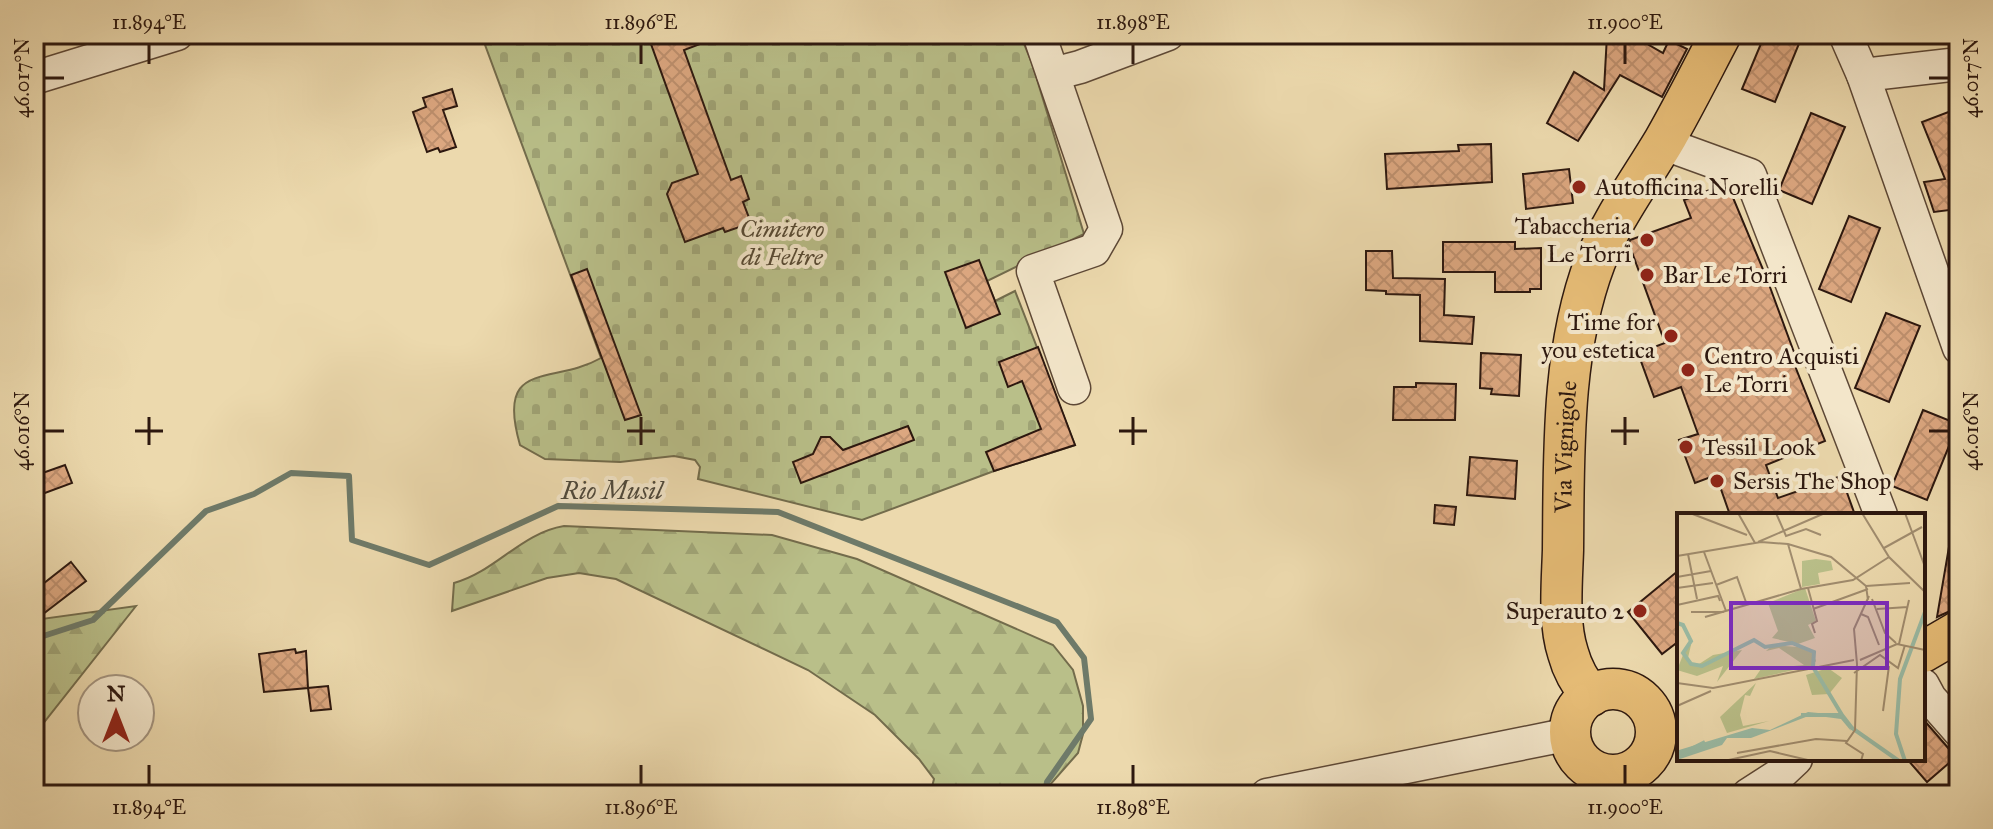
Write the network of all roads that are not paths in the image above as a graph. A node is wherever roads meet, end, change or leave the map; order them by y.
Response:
1 (177, 34) edge
2 (1039, 34) edge
3 (1168, 34) edge
4 (1721, 34) edge
5 (1845, 34) edge
6 (1959, 64) edge
7 (1053, 74) junction
8 (1863, 75) junction
9 (34, 78) edge
10 (1662, 143) junction
11 (1959, 348) edge
12 (1074, 388) dead end
13 (1880, 513) edge
14 (1959, 631) edge
15 (1925, 651) edge
16 (1925, 689) edge
17 (1591, 696) junction
18 (1667, 723) edge
19 (1959, 731) edge
20 (1570, 734) junction
21 (1794, 761) edge
22 (1609, 785) edge
23 (1267, 795) edge
24 (1748, 795) edge

1 - 9 street
2 - 7 street
3 - 7 street
4 - 10 main road, Via Vignigole
5 - 8 street
6 - 8 street
7 - 12 street
8 - 11 street
10 - 13 street
10 - 17 main road, Via Vignigole
14 - 15 main road
16 - 19 street
17 - 18 main road
17 - 20 main road
18 - 22 main road
20 - 22 main road
20 - 23 street
21 - 24 street

